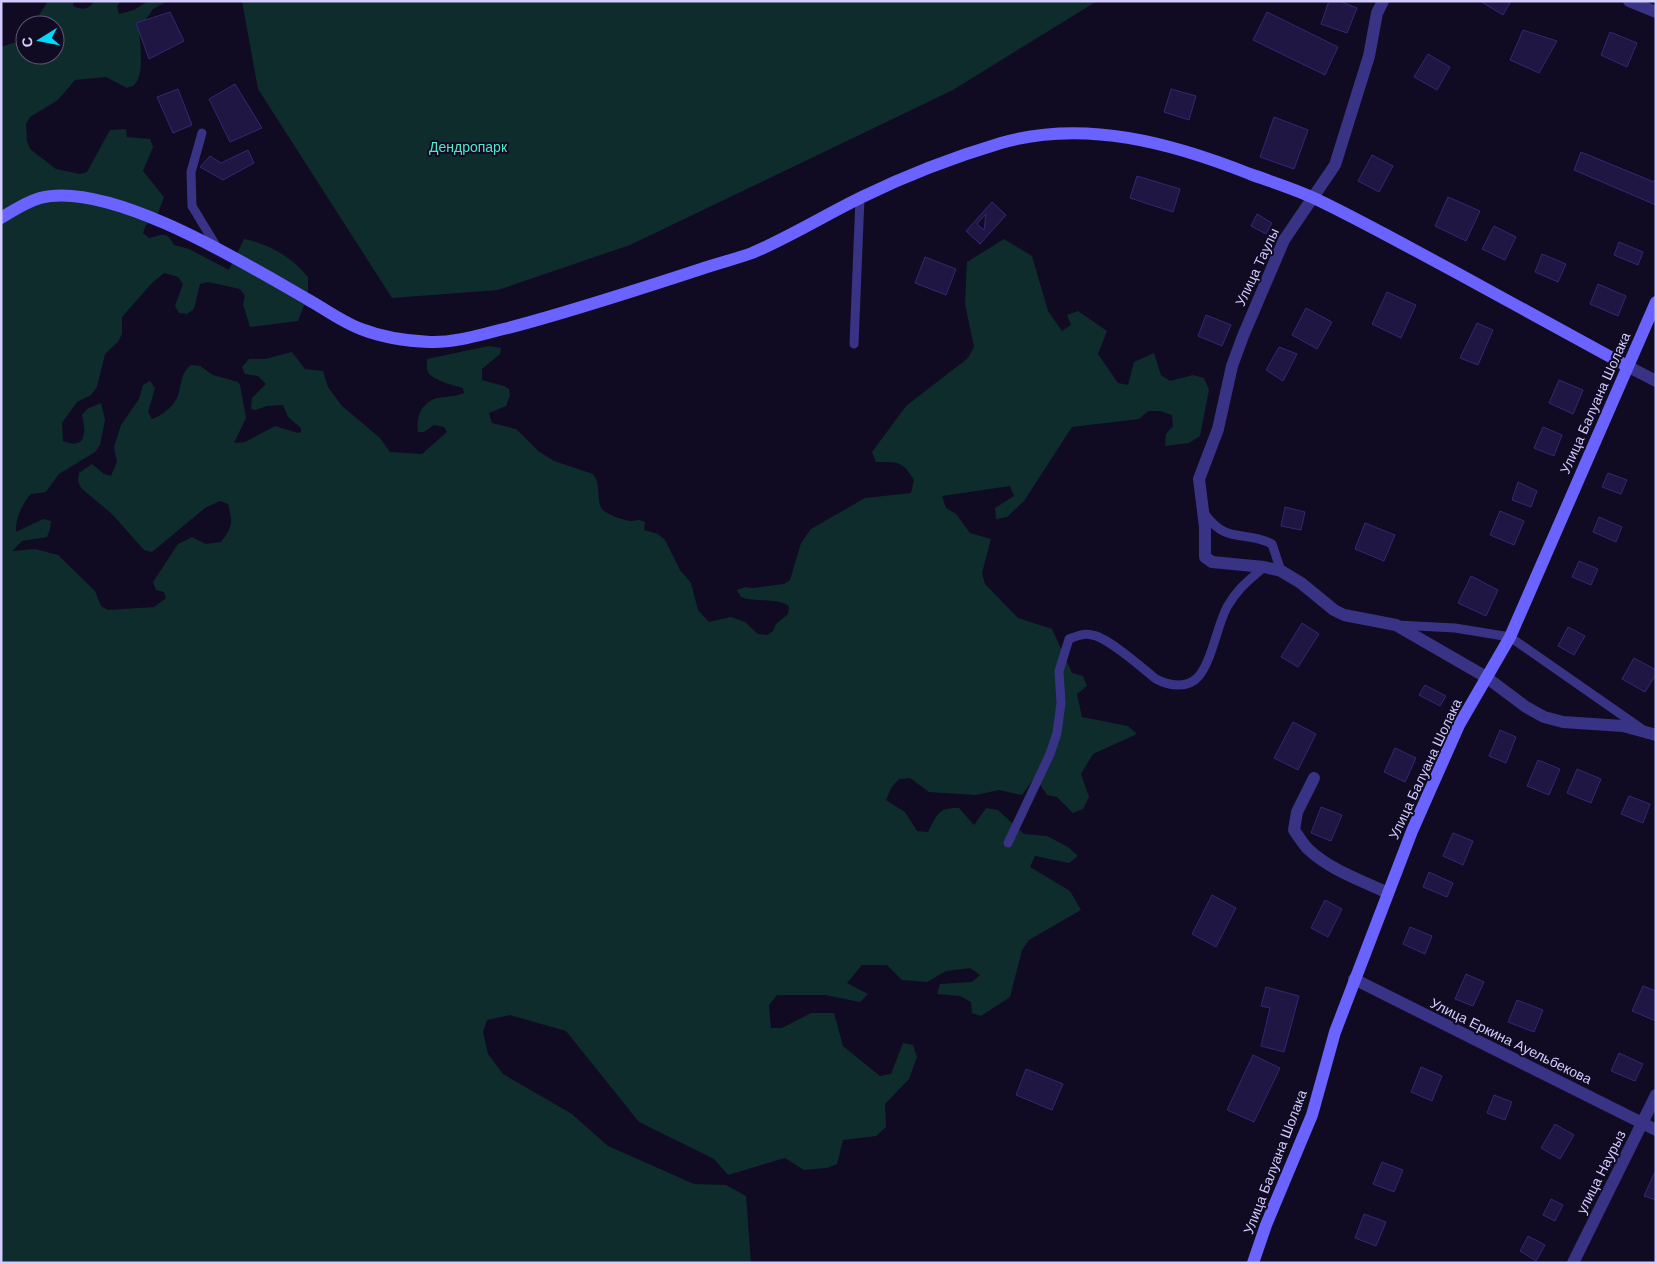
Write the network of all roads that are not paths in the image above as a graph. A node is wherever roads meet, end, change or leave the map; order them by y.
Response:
1 (1382, 1) edge
2 (1629, 1) edge
3 (1656, 12) edge
4 (202, 133) dead end
5 (1313, 197) junction
6 (860, 198) junction
7 (1, 218) edge
8 (219, 250) junction
9 (1656, 302) edge
10 (854, 344) dead end
11 (1627, 366) junction
12 (1656, 381) edge
13 (1203, 513) junction
14 (1264, 567) junction
15 (1281, 571) junction
16 (1396, 625) junction
17 (1510, 637) junction
18 (1486, 677) junction
19 (1650, 733) edge
20 (1314, 778) dead end
21 (1008, 843) dead end
22 (1388, 892) junction
23 (1354, 980) junction
24 (1656, 1095) edge
25 (1643, 1123) junction
26 (1656, 1130) edge
27 (1253, 1263) edge
28 (1573, 1263) edge

1 - 5 street, Улица Таулы
2 - 3 street
4 - 8 lane
5 - 6 street
5 - 11 street
5 - 13 street, Улица Таулы
6 - 8 street
6 - 10 lane
7 - 8 street
9 - 11 street, Улица Балуана Шолака
11 - 12 street
11 - 17 street, Улица Балуана Шолака
13 - 14 street, Улица Таулы
13 - 15 lane
14 - 15 street
14 - 21 lane
15 - 16 street
16 - 17 lane
16 - 18 street
17 - 18 street, Улица Балуана Шолака
17 - 19 lane
18 - 19 street
18 - 22 street, Улица Балуана Шолака
20 - 22 street
22 - 23 street, Улица Балуана Шолака
23 - 25 street, Улица Еркина Ауельбекова
23 - 27 street, Улица Балуана Шолака
24 - 25 street, улица Наурыз
25 - 26 street, Улица Еркина Ауельбекова
25 - 28 street, улица Наурыз

